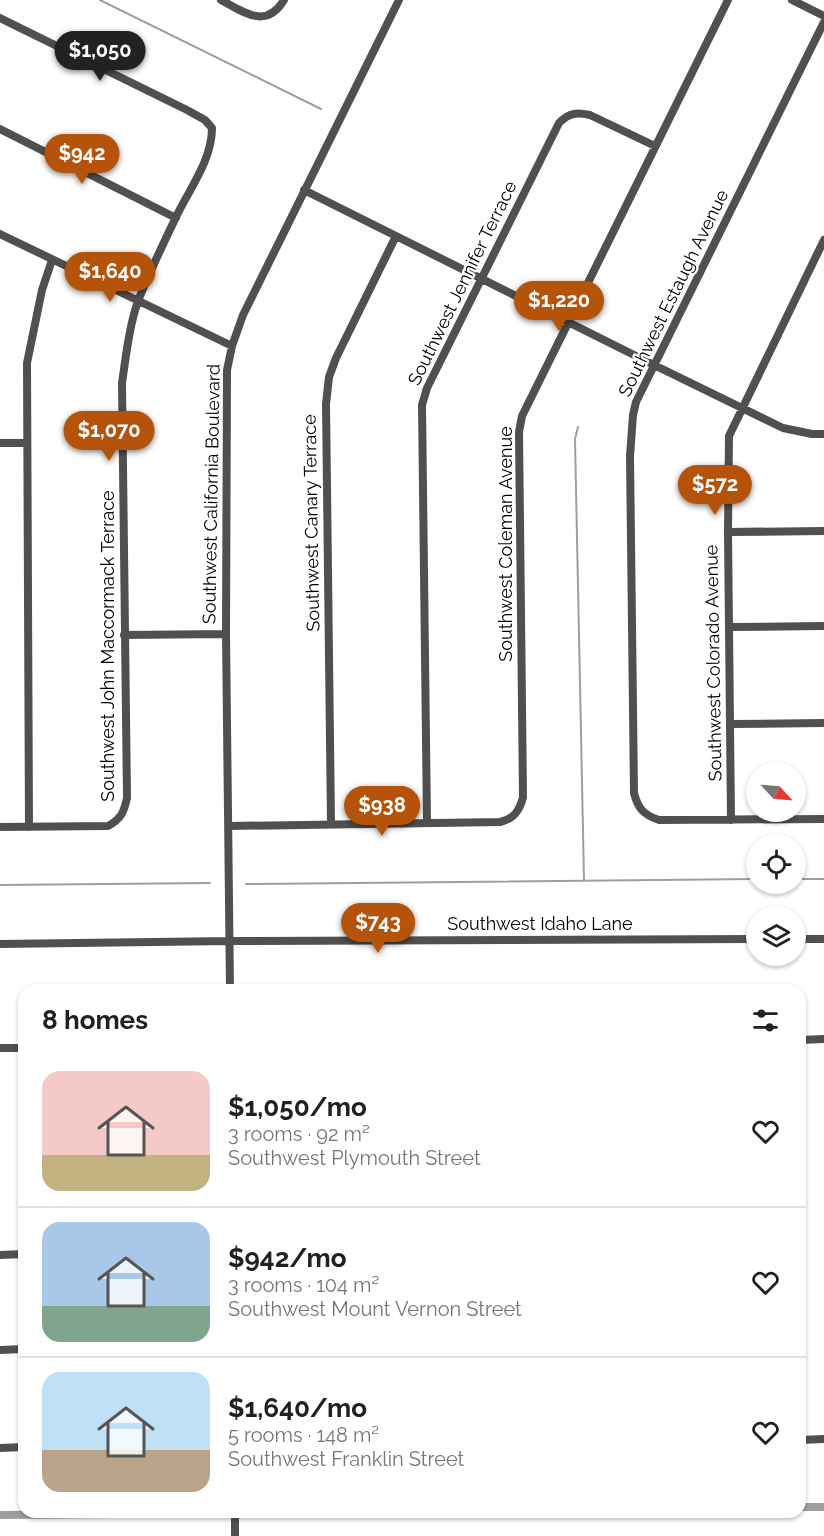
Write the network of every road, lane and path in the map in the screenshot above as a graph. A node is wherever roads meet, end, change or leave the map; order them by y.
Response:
1 (221, 0) edge
2 (284, 0) edge
3 (399, 0) edge
4 (728, 0) edge
5 (792, 0) edge
6 (824, 16) edge
7 (0, 18) edge
8 (824, 22) edge
9 (0, 129) edge
10 (655, 146) junction
11 (304, 190) junction
12 (176, 218) junction
13 (0, 234) edge
14 (396, 236) junction
15 (824, 240) edge
16 (52, 260) junction
17 (482, 279) junction
18 (138, 302) junction
19 (568, 322) junction
20 (232, 346) junction
21 (654, 365) junction
22 (741, 408) junction
23 (824, 434) edge
24 (0, 443) edge
25 (26, 443) junction
26 (824, 531) edge
27 (728, 532) junction
28 (824, 626) edge
29 (729, 627) junction
30 (226, 634) junction
31 (124, 635) junction
32 (824, 723) edge
33 (730, 724) junction
34 (824, 819) edge
35 (731, 820) junction
36 (427, 823) junction
37 (331, 824) junction
38 (229, 826) junction
39 (0, 827) edge
40 (29, 827) junction
41 (746, 939) edge
42 (806, 939) edge
43 (824, 939) edge
44 (230, 941) junction
45 (0, 944) edge
46 (230, 984) edge
47 (824, 1039) edge
48 (806, 1040) edge
49 (0, 1048) edge
50 (18, 1048) edge
51 (18, 1254) edge
52 (0, 1255) edge
53 (18, 1349) edge
54 (0, 1350) edge
55 (824, 1439) edge
56 (806, 1440) edge
57 (18, 1447) edge
58 (0, 1448) edge
59 (235, 1518) edge
60 (235, 1536) edge

1 - 2 street
3 - 11 street, Southwest California Boulevard
4 - 10 street, Southwest Coleman Avenue
5 - 6 street
7 - 12 street, Southwest John Maccormack Terrace
8 - 21 street, Southwest Estaugh Avenue
9 - 12 street
10 - 17 street, Southwest Jennifer Terrace
10 - 19 street, Southwest Coleman Avenue
11 - 14 street
11 - 20 street, Southwest California Boulevard
12 - 18 street, Southwest John Maccormack Terrace
13 - 16 street
14 - 17 street
14 - 37 street, Southwest Canary Terrace
15 - 22 street, Southwest Colorado Avenue
16 - 18 street
16 - 25 street
17 - 19 street
17 - 36 street, Southwest Jennifer Terrace
18 - 20 street
18 - 31 street, Southwest John Maccormack Terrace
19 - 21 street
19 - 36 street, Southwest Coleman Avenue
20 - 30 street, Southwest California Boulevard
21 - 22 street
21 - 35 street, Southwest Estaugh Avenue
22 - 23 street
22 - 27 street, Southwest Colorado Avenue
24 - 25 street
25 - 40 street
26 - 27 street
27 - 29 street, Southwest Colorado Avenue
28 - 29 street
29 - 33 street, Southwest Colorado Avenue
30 - 31 street
30 - 38 street, Southwest California Boulevard
31 - 40 street, Southwest John Maccormack Terrace
32 - 33 street
33 - 35 street, Southwest Colorado Avenue
34 - 35 street
36 - 37 street
37 - 38 street
38 - 44 street, Southwest California Boulevard
39 - 40 street
41 - 44 street, Southwest Idaho Lane
42 - 43 street
44 - 45 street, Southwest Idaho Lane
44 - 46 street, Southwest California Boulevard
47 - 48 street
49 - 50 street
51 - 52 street
53 - 54 street
55 - 56 street
57 - 58 street
59 - 60 street

